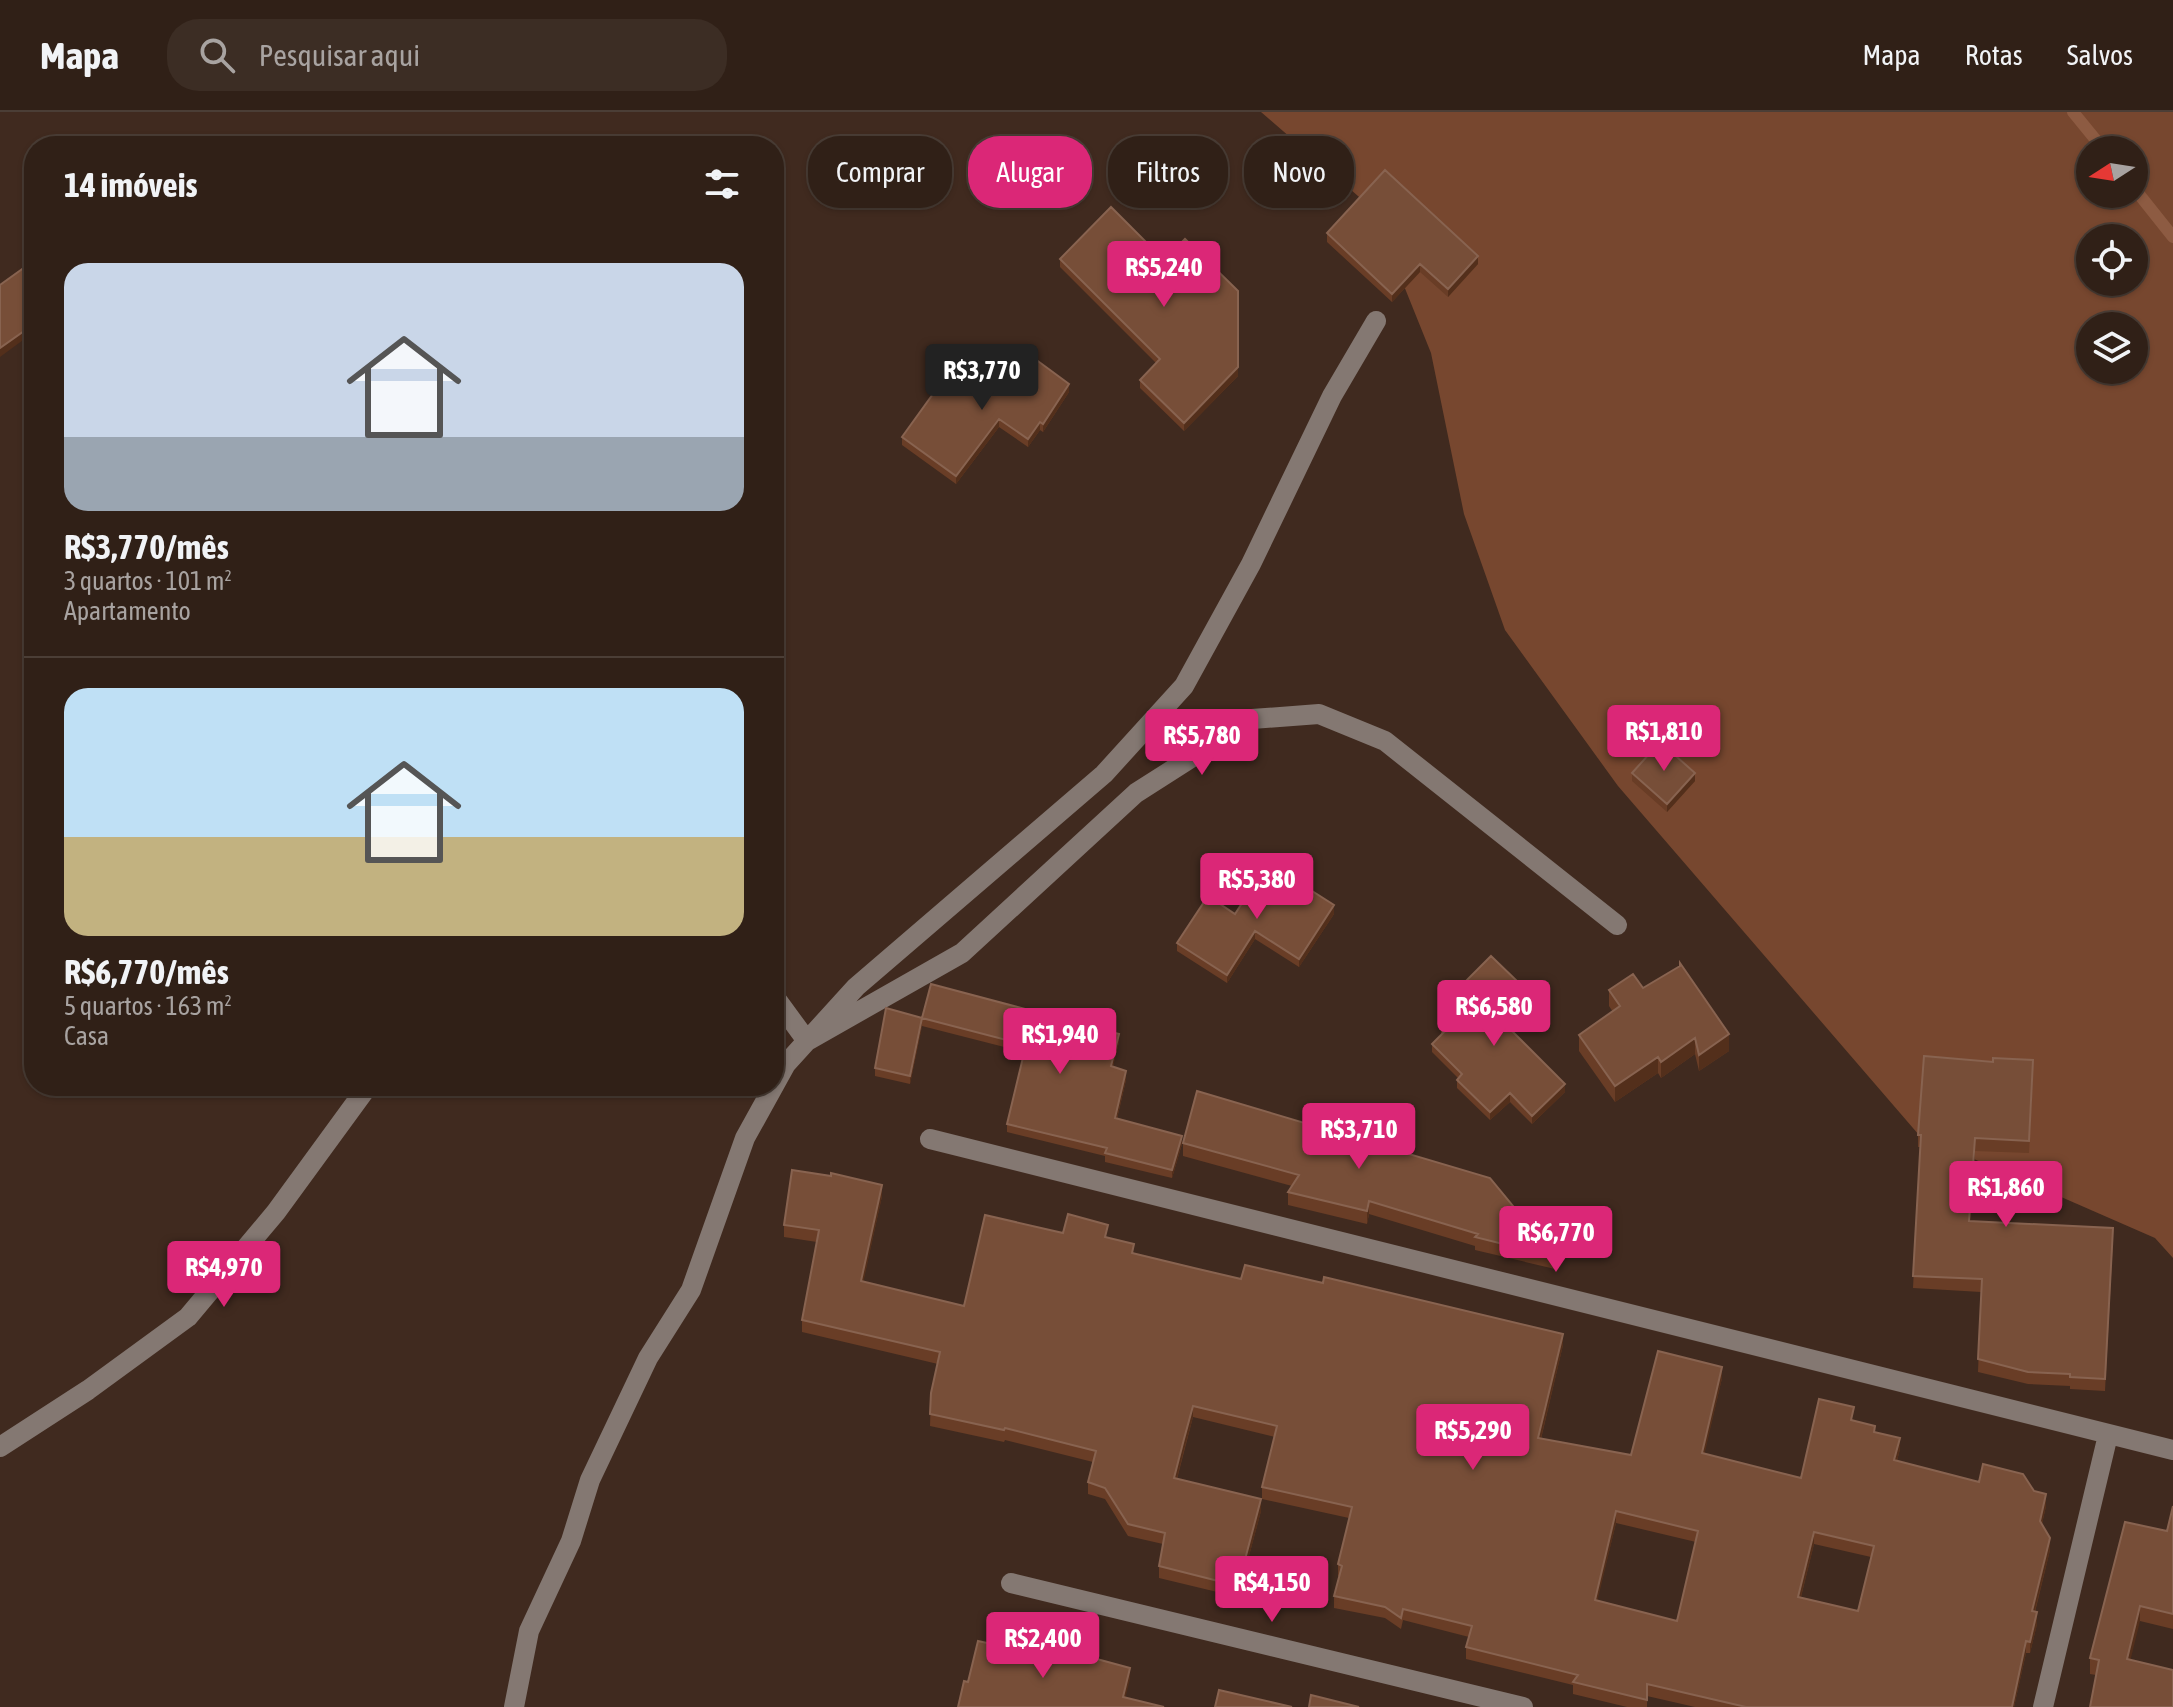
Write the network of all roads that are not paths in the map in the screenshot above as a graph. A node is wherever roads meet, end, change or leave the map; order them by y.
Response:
1 (1376, 321) dead end
2 (1617, 925) dead end
3 (784, 1010) edge
4 (807, 1041) junction
5 (784, 1068) edge
6 (361, 1096) edge
7 (768, 1096) edge
8 (930, 1139) dead end
9 (2108, 1435) junction
10 (0, 1447) edge
11 (2173, 1450) edge
12 (1011, 1583) dead end
13 (514, 1707) edge
14 (1523, 1707) edge
15 (2043, 1707) edge

1 - 4 street
2 - 4 street
3 - 4 street
4 - 5 street
6 - 10 street
7 - 13 street
8 - 9 street
9 - 11 street
9 - 15 street
12 - 14 street

